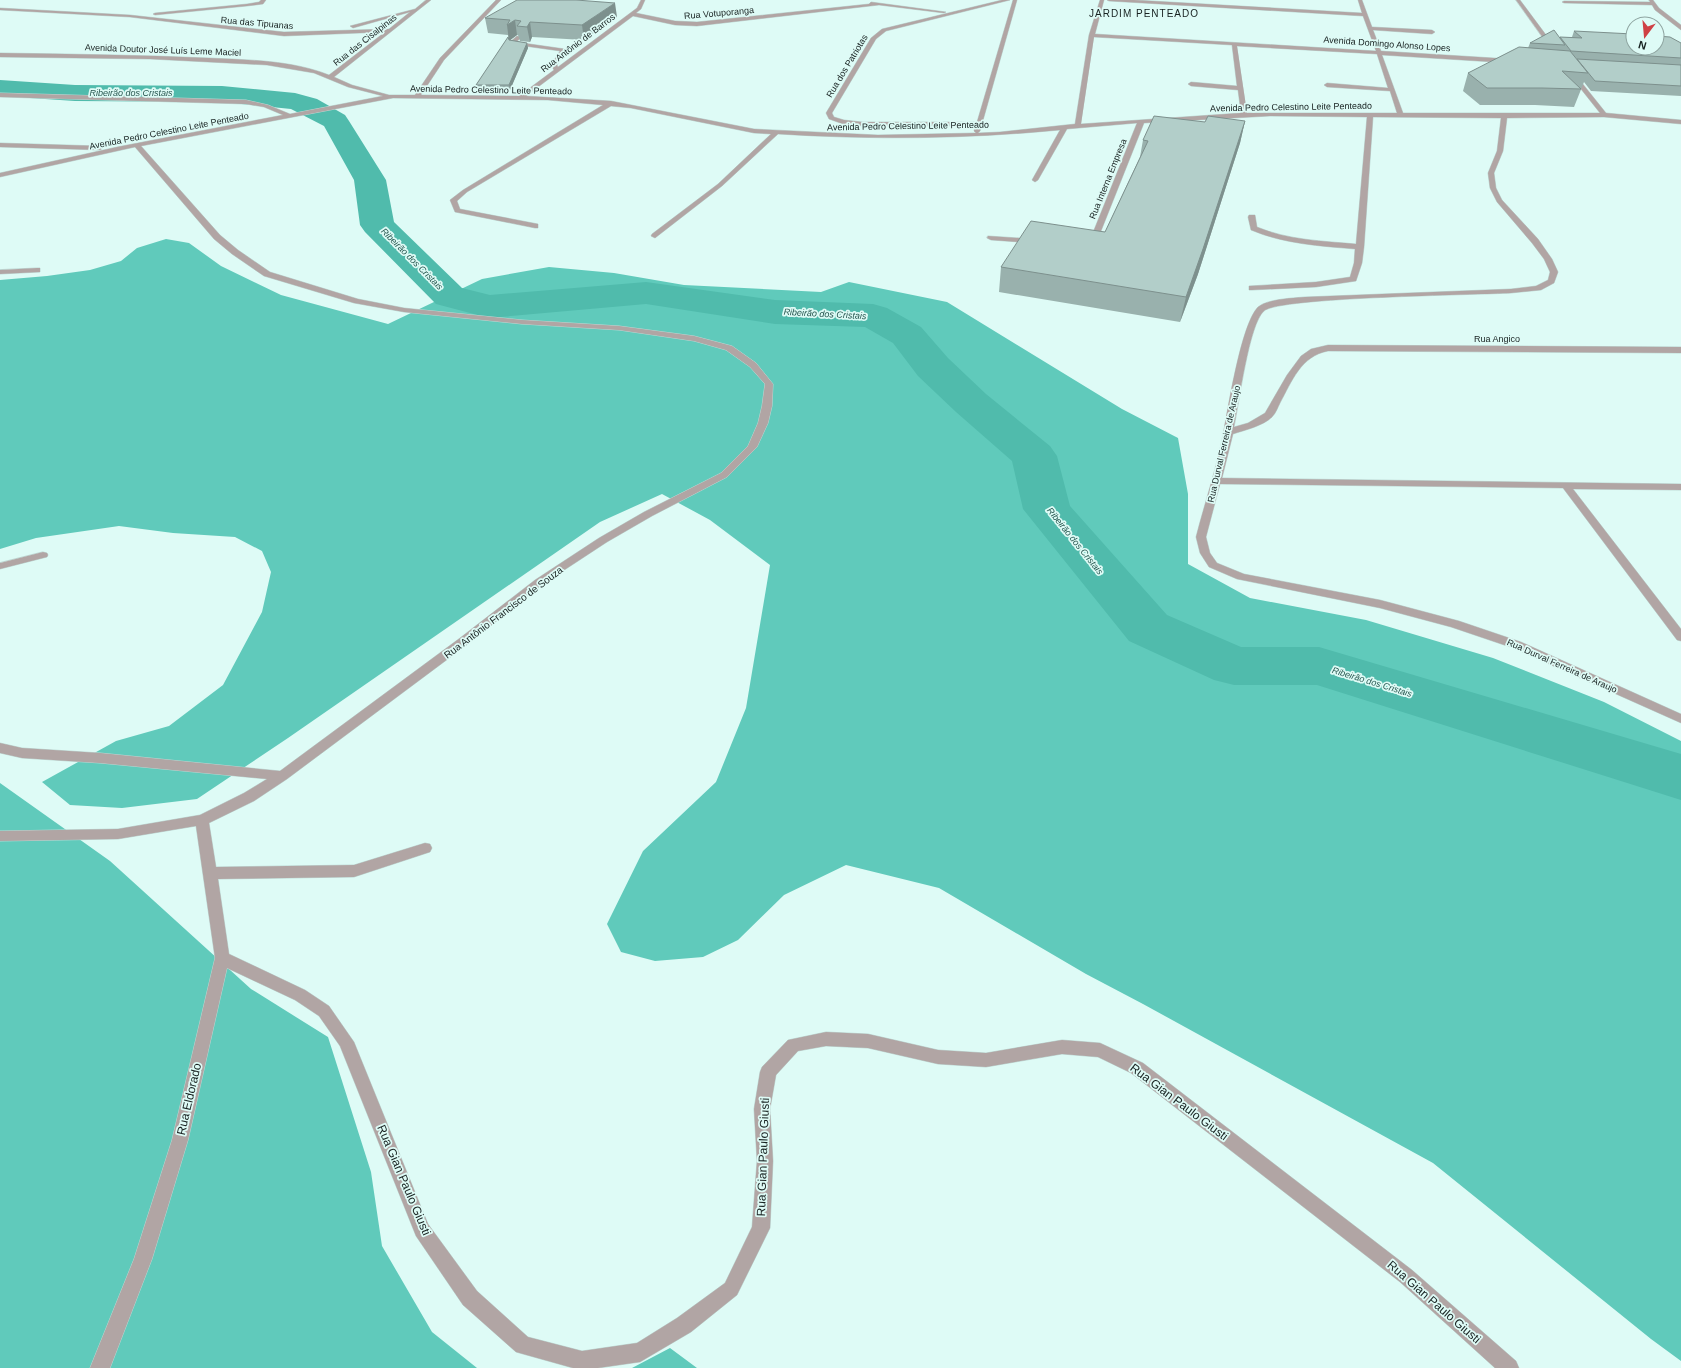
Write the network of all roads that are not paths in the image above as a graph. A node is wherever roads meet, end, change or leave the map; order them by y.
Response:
1 (264, 0) edge
2 (429, 0) edge
3 (499, 0) edge
4 (643, 0) edge
5 (1008, 0) edge
6 (1015, 0) edge
7 (1102, 0) edge
8 (1109, 0) edge
9 (1360, 0) edge
10 (1518, 0) edge
11 (852, 1) edge
12 (1651, 1) edge
13 (1564, 2) dead end
14 (879, 4) junction
15 (214, 8) junction
16 (420, 8) junction
17 (0, 9) edge
18 (953, 13) junction
19 (633, 14) junction
20 (1365, 15) junction
21 (130, 16) junction
22 (206, 25) junction
23 (1370, 28) junction
24 (1681, 28) edge
25 (391, 30) junction
26 (1432, 32) dead end
27 (331, 33) junction
28 (1092, 35) junction
29 (519, 37) edge
30 (1234, 44) junction
31 (1556, 52) edge
32 (1379, 53) junction
33 (0, 55) edge
34 (1519, 62) edge
35 (557, 70) junction
36 (1570, 71) edge
37 (329, 78) junction
38 (1192, 84) dead end
39 (1328, 85) dead end
40 (1240, 88) junction
41 (1393, 90) junction
42 (0, 95) edge
43 (393, 96) junction
44 (416, 97) junction
45 (341, 98) dead end
46 (520, 98) junction
47 (611, 103) junction
48 (329, 108) junction
49 (1244, 115) junction
50 (1370, 115) junction
51 (1401, 115) junction
52 (1604, 115) junction
53 (289, 116) junction
54 (1504, 116) junction
55 (1141, 122) junction
56 (1681, 122) edge
57 (978, 124) junction
58 (1078, 126) junction
59 (1065, 127) junction
60 (776, 133) junction
61 (977, 134) junction
62 (0, 145) edge
63 (137, 146) junction
64 (117, 149) junction
65 (0, 175) edge
66 (1035, 180) dead end
67 (1252, 217) dead end
68 (535, 226) dead end
69 (654, 236) dead end
70 (991, 238) dead end
71 (1043, 241) edge
72 (1074, 241) edge
73 (1360, 247) junction
74 (37, 270) dead end
75 (0, 272) edge
76 (1252, 288) dead end
77 (1681, 350) edge
78 (1228, 432) junction
79 (1215, 481) junction
80 (1565, 485) junction
81 (1681, 486) edge
82 (43, 555) dead end
83 (0, 566) edge
84 (1681, 637) edge
85 (1681, 719) edge
86 (0, 748) edge
87 (282, 776) junction
88 (202, 820) junction
89 (0, 836) edge
90 (425, 848) dead end
91 (209, 873) junction
92 (222, 958) junction
93 (100, 1368) edge
94 (1509, 1368) edge

1 - 15 street
2 - 16 street, Rua das Cisalpinas
3 - 44 street
4 - 19 street, Rua Antônio de Barros
5 - 18 street, Rua dos Patriotas
6 - 57 street
7 - 28 street
8 - 20 street
9 - 20 street
10 - 31 street
11 - 14 street
12 - 13 street
12 - 24 street
14 - 18 street
14 - 19 street, Rua Votuporanga
15 - 21 street
15 - 22 street, Rua das Tipuanas
16 - 25 street, Rua das Cisalpinas
16 - 27 street, Rua das Tipuanas
17 - 21 street, Rua das Tipuanas
18 - 57 street, Rua dos Patriotas
19 - 35 street, Rua Antônio de Barros
20 - 23 street
21 - 22 street, Rua das Tipuanas
22 - 27 street, Rua das Tipuanas
23 - 26 street
23 - 32 street
25 - 27 street, Rua das Tipuanas
25 - 37 street, Rua das Cisalpinas
28 - 30 street, Avenida Domingo Alonso Lopes
28 - 58 street
29 - 35 street
30 - 32 street, Avenida Domingo Alonso Lopes
30 - 40 street
32 - 34 street, Avenida Domingo Alonso Lopes
32 - 41 street
33 - 37 street, Avenida Doutor José Luís Leme Maciel
35 - 46 street, Rua Antônio de Barros
36 - 52 street
37 - 43 street, Avenida Doutor José Luís Leme Maciel
38 - 40 street
39 - 41 street
40 - 49 street
41 - 51 street
42 - 53 street
43 - 44 street, Avenida Pedro Celestino Leite Penteado
43 - 48 street, Avenida Pedro Celestino Leite Penteado
44 - 46 street, Avenida Pedro Celestino Leite Penteado
45 - 48 street
46 - 47 street, Avenida Pedro Celestino Leite Penteado
47 - 60 street, Avenida Pedro Celestino Leite Penteado
47 - 68 street
48 - 53 street, Avenida Pedro Celestino Leite Penteado
49 - 50 street, Avenida Pedro Celestino Leite Penteado
49 - 55 street, Avenida Pedro Celestino Leite Penteado
50 - 51 street, Avenida Pedro Celestino Leite Penteado
50 - 73 street
51 - 54 street, Avenida Pedro Celestino Leite Penteado
52 - 54 street, Avenida Pedro Celestino Leite Penteado
52 - 56 street, Avenida Pedro Celestino Leite Penteado
53 - 63 street, Avenida Pedro Celestino Leite Penteado
54 - 78 street, Rua Durval Ferreira de Araujo
55 - 58 street, Avenida Pedro Celestino Leite Penteado
55 - 72 street, Rua Interna Empresa
57 - 61 street
58 - 59 street, Avenida Pedro Celestino Leite Penteado
59 - 61 street, Avenida Pedro Celestino Leite Penteado
59 - 66 street
60 - 61 street, Avenida Pedro Celestino Leite Penteado
60 - 69 street
62 - 64 street
63 - 64 street, Avenida Pedro Celestino Leite Penteado
63 - 87 street, Rua Antônio Francisco de Souza
64 - 65 street, Avenida Pedro Celestino Leite Penteado
67 - 73 street
70 - 71 street
73 - 76 street
74 - 75 street
77 - 78 street, Rua Angico
78 - 79 street, Rua Durval Ferreira de Araujo
79 - 80 street
79 - 85 street, Rua Durval Ferreira de Araujo
80 - 81 street
80 - 84 street
82 - 83 street
86 - 87 street
87 - 88 street, Rua Antônio Francisco de Souza
88 - 89 street, Rua Antônio Francisco de Souza
88 - 91 street, Rua Eldorado
90 - 91 street
91 - 92 street, Rua Eldorado
92 - 93 street, Rua Eldorado
92 - 94 street, Rua Gian Paulo Giusti

